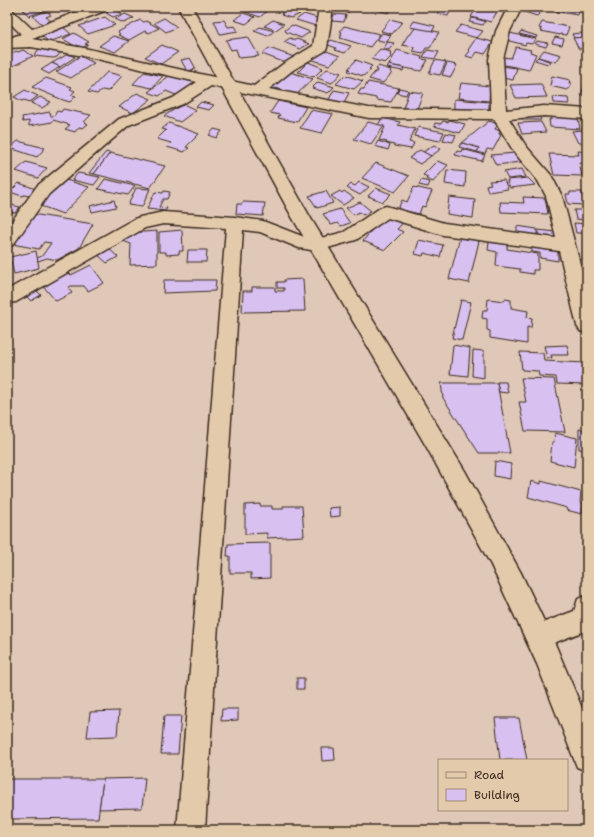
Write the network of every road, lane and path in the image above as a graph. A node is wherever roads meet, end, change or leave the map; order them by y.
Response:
1 (102, 7) edge
2 (185, 7) edge
3 (326, 7) edge
4 (514, 7) edge
5 (7, 13) edge
6 (30, 35) junction
7 (7, 44) edge
8 (218, 83) junction
9 (256, 91) junction
10 (587, 114) edge
11 (499, 115) junction
12 (235, 223) junction
13 (7, 241) edge
14 (317, 245) junction
15 (567, 246) junction
16 (582, 286) edge
17 (8, 295) edge
18 (587, 326) edge
19 (587, 607) edge
20 (538, 637) junction
21 (587, 757) edge
22 (191, 830) edge

1 - 6 street
2 - 8 street
3 - 9 street
4 - 11 street
5 - 6 street
6 - 7 street
7 - 8 street
8 - 9 street
8 - 13 street
8 - 14 street
9 - 11 street
10 - 11 street
11 - 15 street
12 - 14 street
12 - 17 street
12 - 22 street
14 - 15 street
14 - 20 street
15 - 16 street
16 - 18 street
19 - 20 street
20 - 21 street

